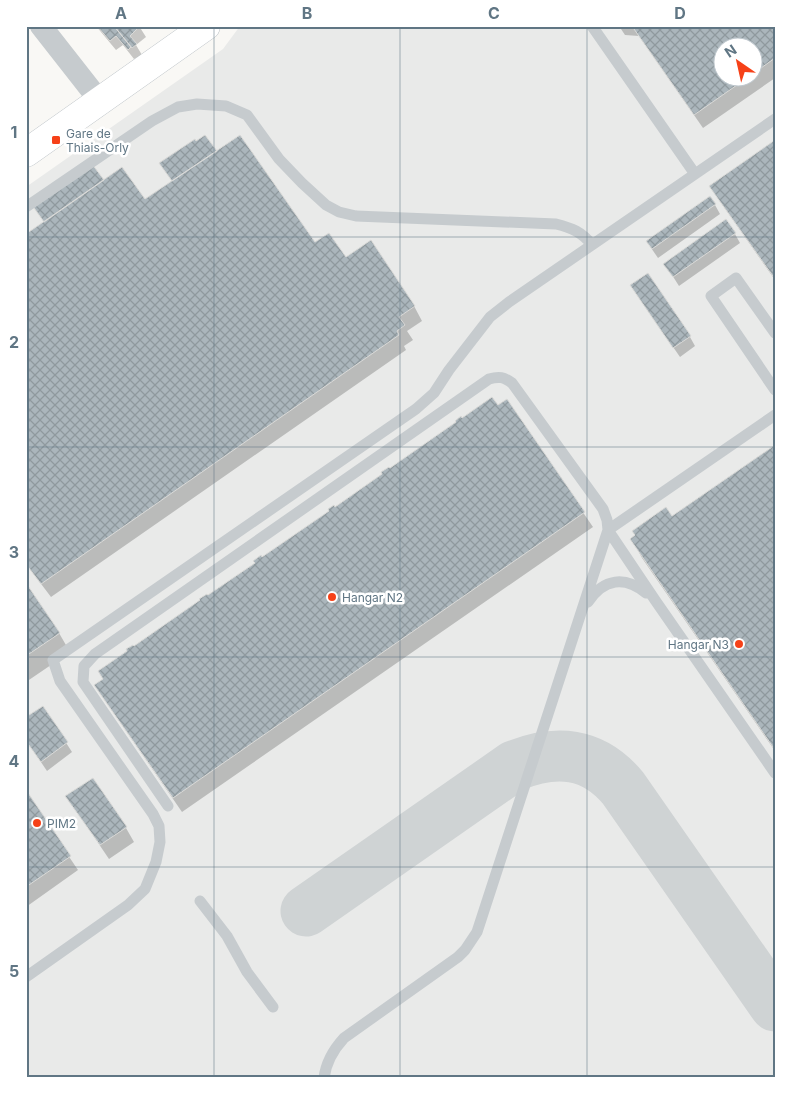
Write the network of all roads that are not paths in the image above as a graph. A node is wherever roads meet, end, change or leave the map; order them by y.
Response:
1 (41, 26) edge
2 (592, 26) edge
3 (192, 30) edge
4 (100, 100) junction
5 (775, 119) edge
6 (26, 153) edge
7 (694, 174) junction
8 (26, 207) edge
9 (592, 245) junction
10 (775, 333) edge
11 (775, 390) edge
12 (775, 416) edge
13 (608, 530) junction
14 (655, 600) junction
15 (583, 610) junction
16 (775, 773) edge
17 (168, 806) dead end
18 (200, 901) dead end
19 (26, 977) edge
20 (273, 1007) dead end
21 (324, 1078) edge

1 - 4 street
2 - 7 lane
3 - 4 main road
4 - 6 main road
5 - 7 lane
7 - 9 lane
8 - 9 lane
9 - 19 lane
10 - 11 lane
12 - 13 lane
13 - 14 lane
13 - 15 lane
13 - 17 lane
14 - 15 lane
14 - 16 lane
15 - 21 lane
18 - 20 lane

